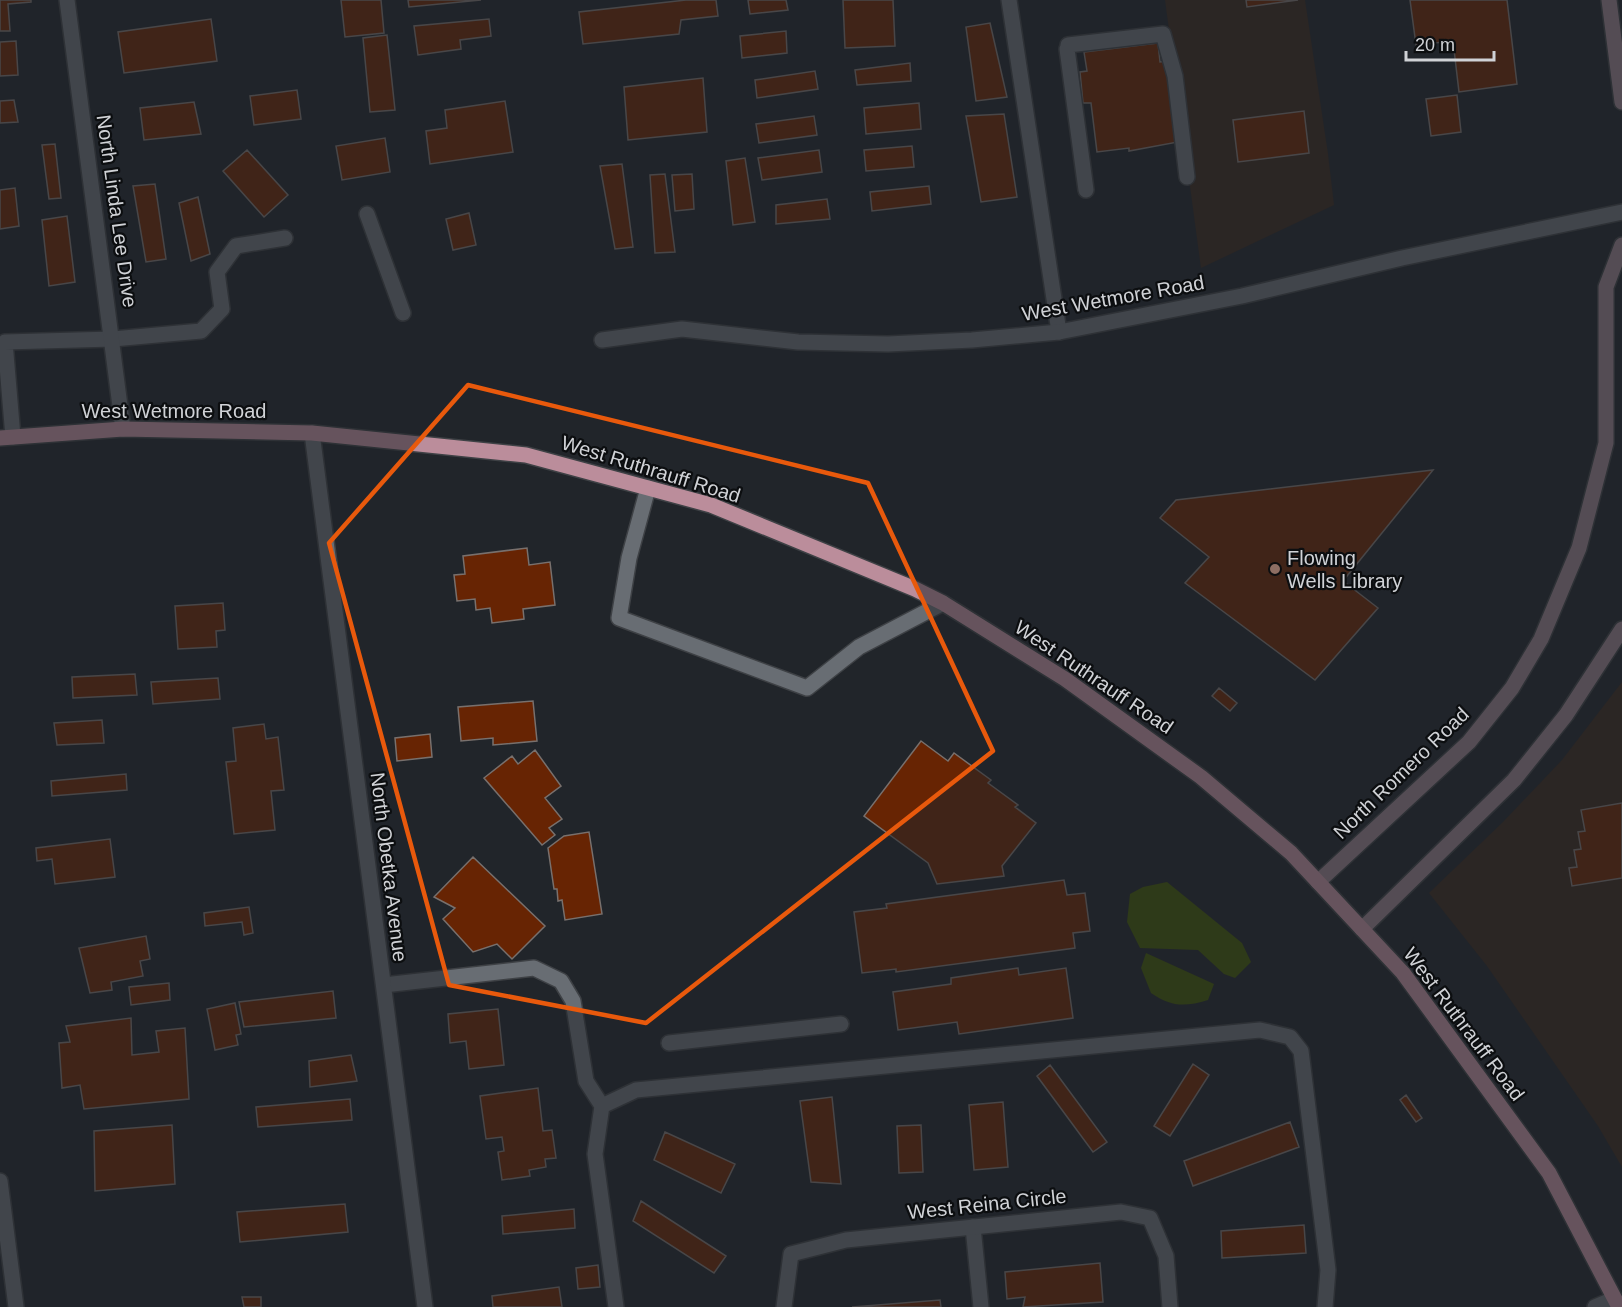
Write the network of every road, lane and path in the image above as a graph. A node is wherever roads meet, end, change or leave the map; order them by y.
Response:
1 (67, 0) edge
2 (1009, 0) edge
3 (1609, 0) edge
4 (1622, 102) edge
5 (1187, 177) dead end
6 (1086, 190) dead end
7 (1622, 212) edge
8 (367, 214) dead end
9 (285, 238) dead end
10 (1622, 245) edge
11 (403, 313) dead end
12 (1059, 332) junction
13 (113, 339) junction
14 (602, 340) dead end
15 (3, 343) edge
16 (123, 429) junction
17 (312, 433) junction
18 (6, 438) edge
19 (648, 488) junction
20 (943, 603) junction
21 (1621, 634) edge
22 (1318, 882) junction
23 (1362, 929) junction
24 (384, 985) junction
25 (841, 1024) dead end
26 (669, 1043) dead end
27 (602, 1106) junction
28 (0, 1181) edge
29 (973, 1227) junction
30 (1616, 1303) edge
31 (16, 1307) edge
32 (425, 1307) edge
33 (616, 1307) edge
34 (784, 1307) edge
35 (981, 1307) edge
36 (1170, 1307) edge
37 (1325, 1307) edge
38 (1595, 1307) edge

1 - 13 street, North Linda Lee Drive
2 - 12 street
3 - 4 street
5 - 6 street
7 - 12 street, West Wetmore Road
8 - 11 street
9 - 13 street
10 - 22 street, North Romero Road
12 - 14 street, West Wetmore Road
13 - 15 street
13 - 16 street, North Linda Lee Drive
15 - 18 street
16 - 17 main road, West Wetmore Road
16 - 18 main road, West Wetmore Road
17 - 19 main road, West Ruthrauff Road
17 - 24 street, North Obetka Avenue
19 - 20 main road, West Ruthrauff Road
19 - 20 street
20 - 22 main road, West Ruthrauff Road
21 - 23 street
22 - 23 main road, West Ruthrauff Road
23 - 30 main road, West Ruthrauff Road
24 - 27 street
24 - 32 street, North Obetka Avenue
25 - 26 street
27 - 33 street
27 - 37 street
28 - 31 street
29 - 34 street, West Reina Circle
29 - 35 street
29 - 36 street, West Reina Circle
30 - 38 street

